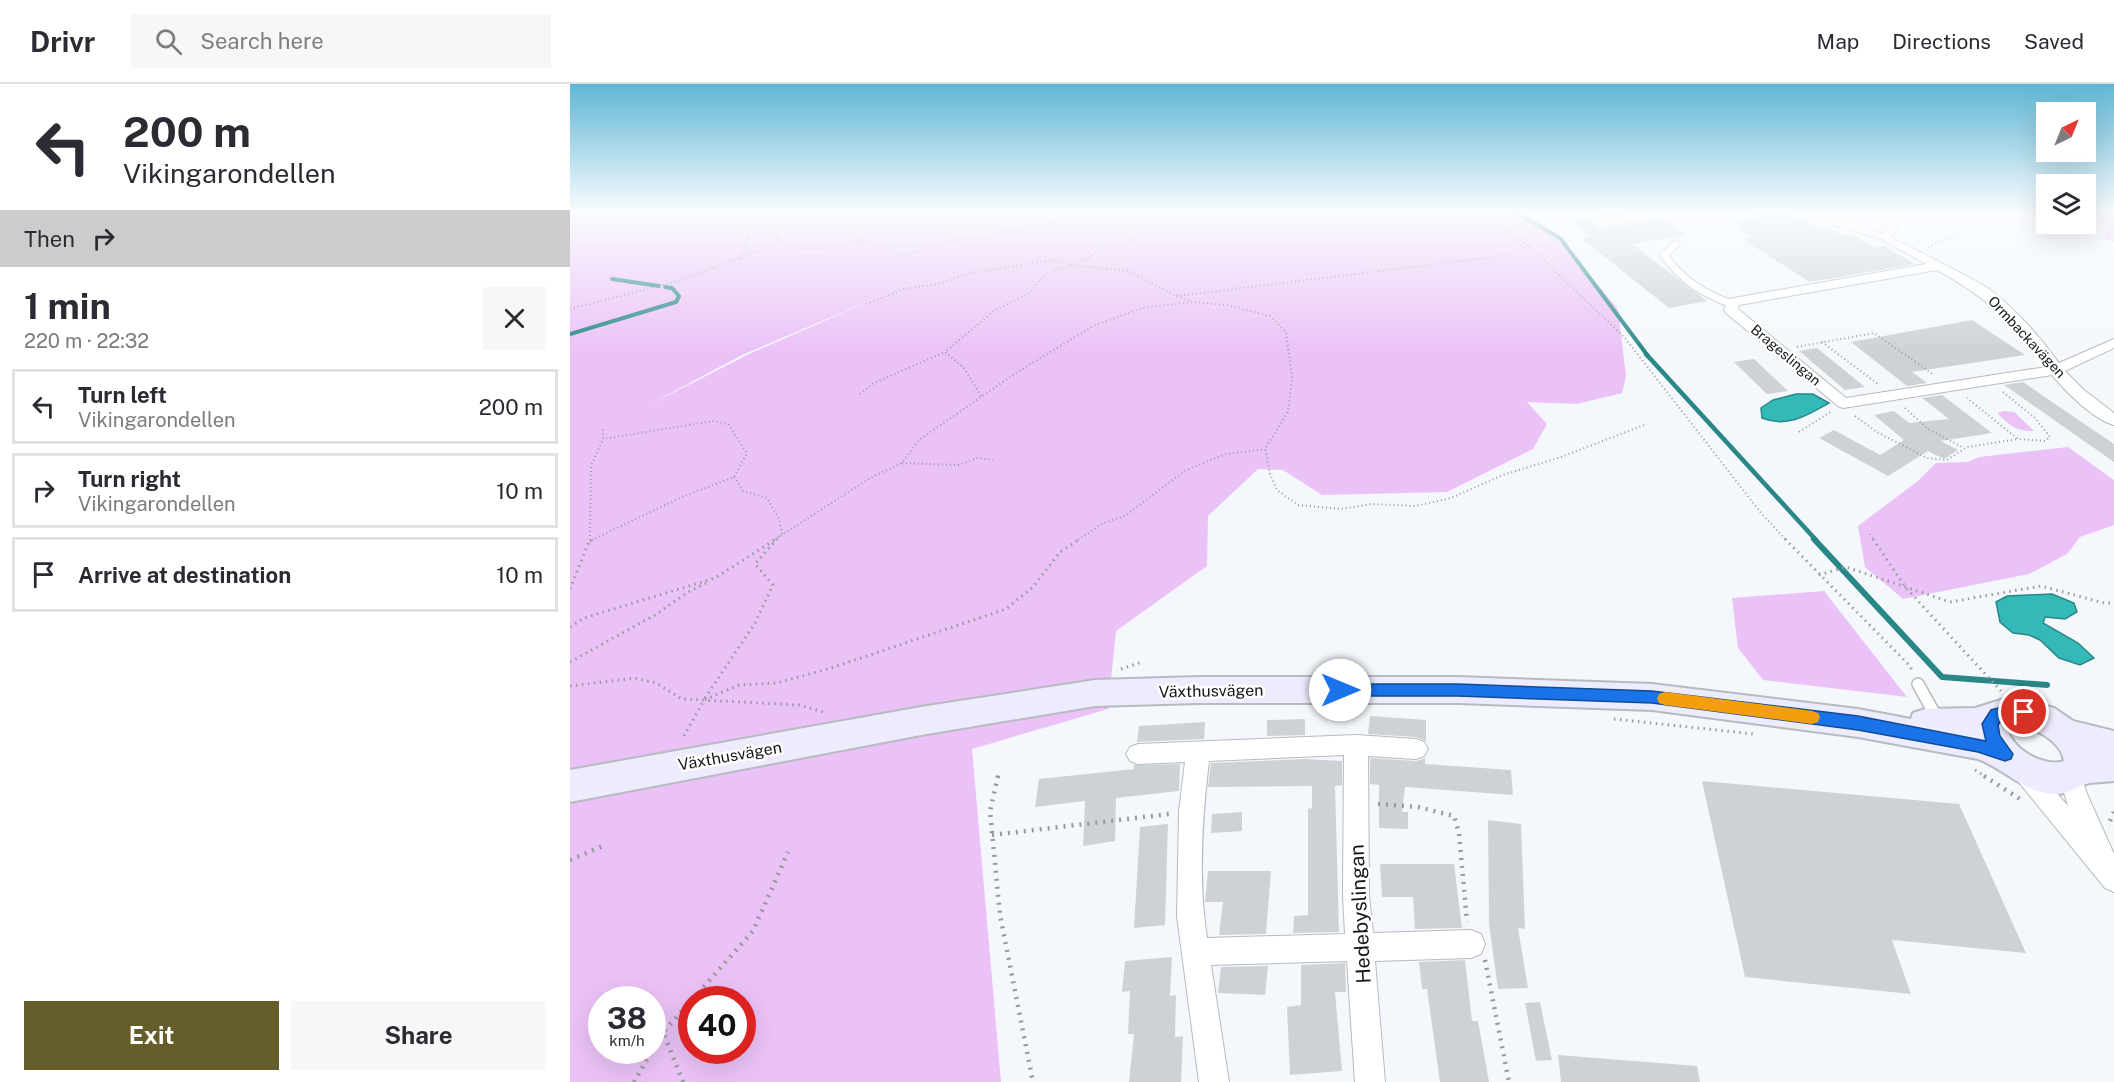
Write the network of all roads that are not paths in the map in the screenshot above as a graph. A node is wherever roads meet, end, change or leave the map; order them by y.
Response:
1 (1666, 259) edge
2 (1926, 259) edge
3 (1939, 266) junction
4 (1732, 304) junction
5 (2114, 343) edge
6 (2056, 370) junction
7 (2114, 420) edge
8 (1918, 684) road end
9 (2000, 704) junction
10 (1940, 722) junction
11 (1858, 723) junction
12 (2066, 733) junction
13 (1356, 745) junction
14 (2114, 745) edge
15 (1416, 749) dead end
16 (1198, 751) junction
17 (1138, 754) dead end
18 (2012, 759) junction
19 (2114, 766) edge
20 (2075, 772) junction
21 (570, 786) edge
22 (2110, 873) edge
23 (1471, 944) road end
24 (1359, 948) junction
25 (1197, 952) junction
26 (1214, 1082) edge
27 (1370, 1082) edge

1 - 4 lane
2 - 3 street, Ormbackavägen
3 - 4 street, Brageslingan
3 - 6 street, Ormbackavägen
4 - 6 street, Brageslingan
5 - 6 street
6 - 7 street, Ormbackavägen
8 - 10 lane
9 - 10 street, Växthusvägen
9 - 12 street, Växthusvägen
9 - 18 street
10 - 11 street, Växthusvägen
11 - 18 street, Växthusvägen
11 - 21 street, Växthusvägen
12 - 14 street
12 - 20 street
13 - 15 street
13 - 16 street
13 - 24 street, Hedebyslingan
16 - 17 street
16 - 25 street
18 - 20 street, Växthusvägen
18 - 22 street
19 - 20 street, Växthusvägen
20 - 22 street
23 - 24 street
24 - 25 street
24 - 27 street, Hedebyslingan
25 - 26 street

